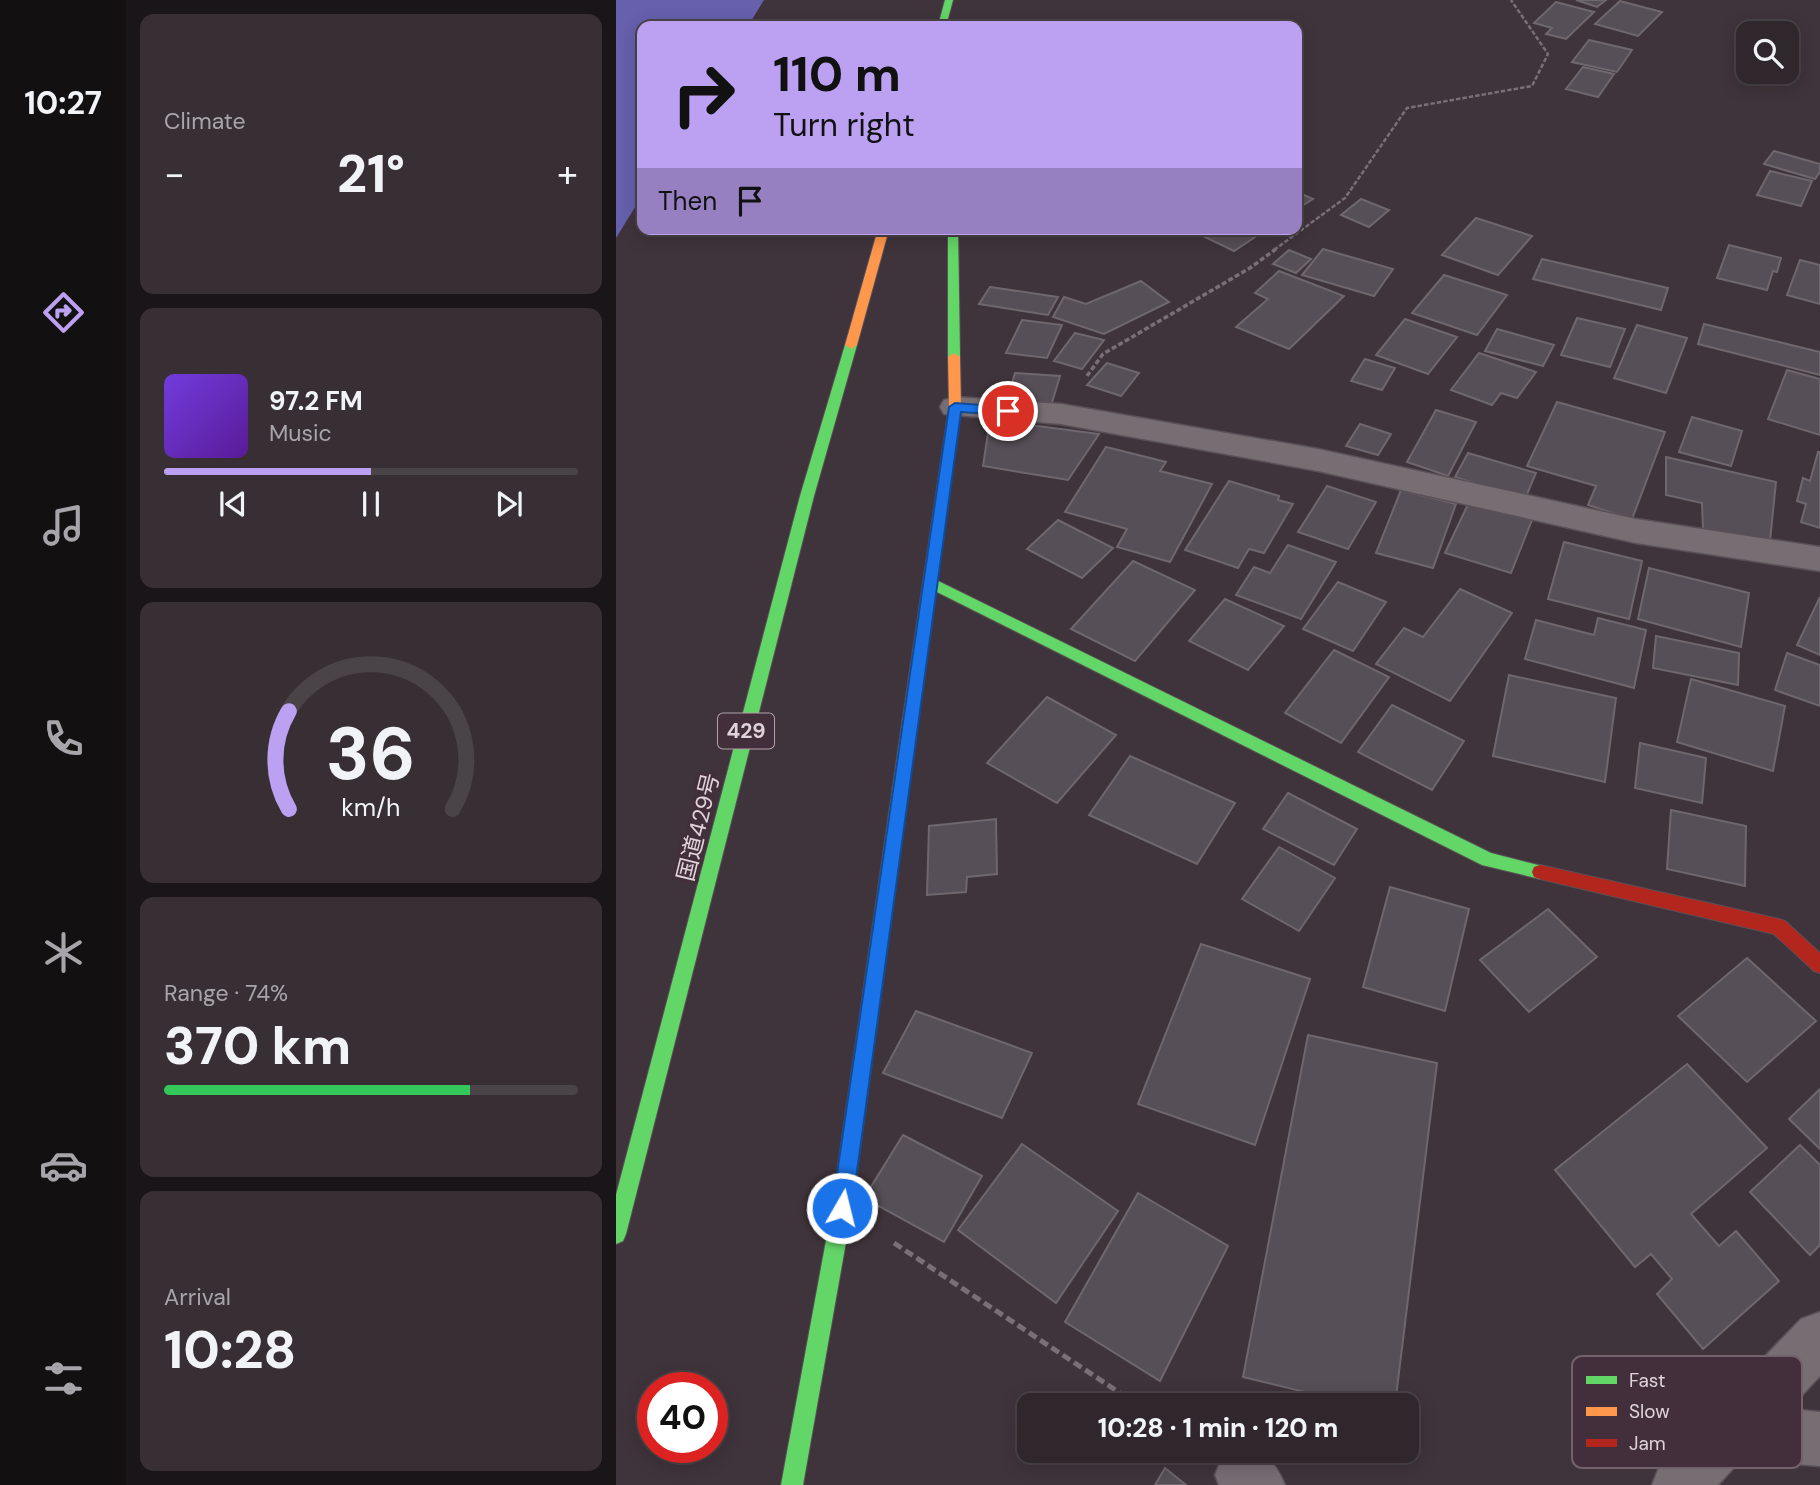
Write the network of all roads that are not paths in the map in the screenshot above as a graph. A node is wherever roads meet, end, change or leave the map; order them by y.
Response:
1 (949, 0) edge
2 (943, 21) edge
3 (882, 235) edge
4 (953, 235) edge
5 (955, 407) junction
6 (1820, 559) edge
7 (930, 582) junction
8 (1820, 965) edge
9 (616, 1234) edge
10 (1820, 1338) edge
11 (1802, 1357) edge
12 (1802, 1438) edge
13 (1820, 1439) edge
14 (1696, 1468) edge
15 (792, 1485) edge
16 (1680, 1485) edge

1 - 2 main road
3 - 9 main road, 国道429号 / 429
4 - 5 main road
5 - 6 street
5 - 7 main road
7 - 8 main road
7 - 15 main road
10 - 11 street
12 - 13 street
14 - 16 street

